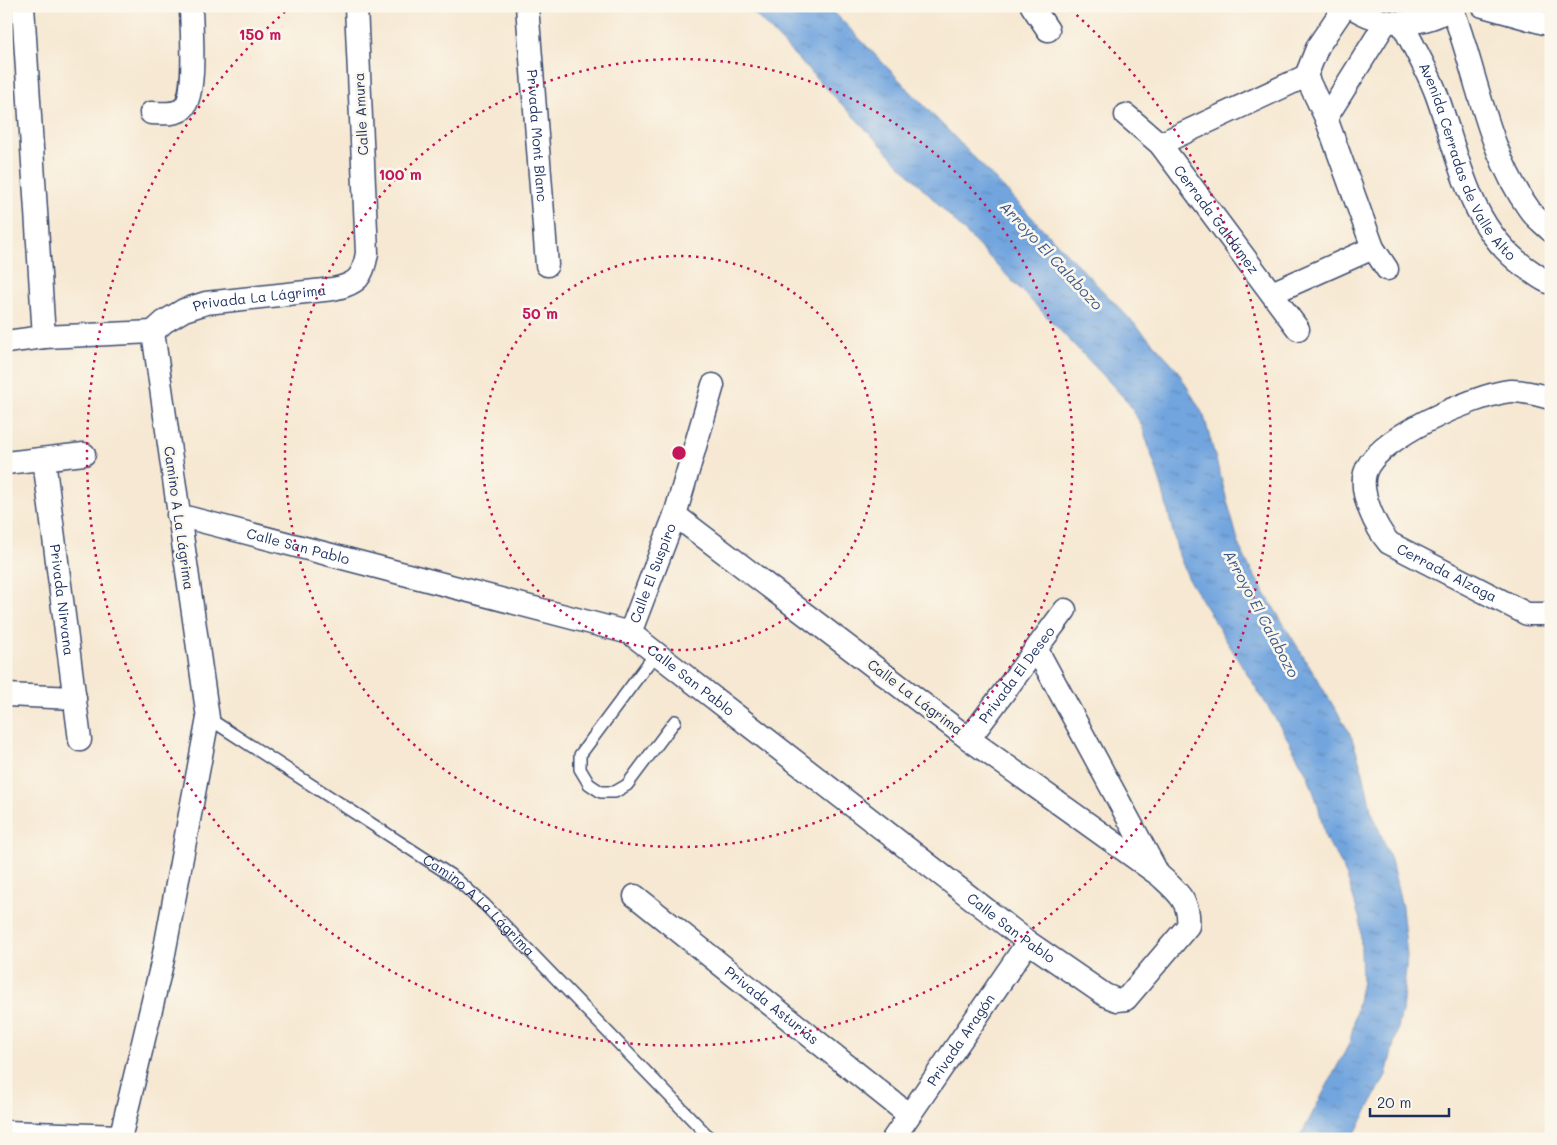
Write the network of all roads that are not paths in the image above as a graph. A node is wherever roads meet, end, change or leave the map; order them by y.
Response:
1 (23, 6) edge
2 (191, 6) edge
3 (356, 6) edge
4 (527, 6) edge
5 (1032, 6) edge
6 (1344, 6) edge
7 (1350, 6) edge
8 (1483, 6) edge
9 (1453, 7) edge
10 (1394, 23) junction
11 (1551, 25) edge
12 (1048, 30) dead end
13 (1306, 76) junction
14 (151, 113) dead end
15 (1126, 115) dead end
16 (1326, 118) junction
17 (1160, 144) junction
18 (1551, 231) edge
19 (1373, 248) junction
20 (547, 265) dead end
21 (1387, 269) dead end
22 (358, 279) joint
23 (1551, 283) edge
24 (1272, 293) junction
25 (159, 327) junction
26 (1298, 329) dead end
27 (44, 337) junction
28 (6, 342) edge
29 (713, 385) dead end
30 (1551, 398) edge
31 (84, 454) dead end
32 (44, 460) junction
33 (6, 463) edge
34 (178, 515) junction
35 (675, 515) junction
36 (1065, 610) dead end
37 (1551, 614) edge
38 (630, 633) junction
39 (1037, 650) junction
40 (656, 653) junction
41 (6, 695) edge
42 (75, 698) junction
43 (208, 718) junction
44 (675, 721) dead end
45 (969, 739) junction
46 (80, 740) dead end
47 (1159, 875) junction
48 (635, 896) dead end
49 (1028, 942) junction
50 (1126, 998) joint
51 (909, 1115) junction
52 (6, 1132) edge
53 (120, 1137) edge
54 (711, 1139) edge
55 (893, 1139) edge

1 - 27 street
2 - 14 street
3 - 22 street, Calle Amura
4 - 20 street, Privada Mont Blanc
5 - 12 street
6 - 13 street
7 - 10 street
8 - 11 street
9 - 10 street
9 - 18 street
10 - 16 street
10 - 23 street, Avenida Cerradas de Valle Alto
13 - 16 street
13 - 17 street
15 - 17 street, Cerrada Galdámez
16 - 19 street
17 - 24 street, Cerrada Galdámez
19 - 21 street
19 - 24 street
22 - 25 street, Privada La Lágrima
24 - 26 street, Cerrada Galdámez
25 - 27 street
25 - 34 street, Camino A La Lágrima
27 - 28 street
29 - 35 street, Calle El Suspiro
30 - 37 street, Cerrada Alzaga
31 - 32 street
32 - 33 street
32 - 42 street, Privada Nirvana
34 - 38 street, Calle San Pablo
34 - 43 street, Camino A La Lágrima
35 - 38 street, Calle El Suspiro
35 - 45 street, Calle La Lágrima
36 - 39 street, Privada El Deseo
38 - 40 street, Calle San Pablo
39 - 45 street, Privada El Deseo
39 - 47 street, Calle La Lágrima
40 - 44 lane
40 - 49 street, Calle San Pablo
41 - 42 street
42 - 46 street, Privada Nirvana
43 - 53 street, Camino A La Lágrima
43 - 54 lane, Camino A La Lágrima
45 - 47 street, Calle La Lágrima
47 - 50 street, Calle La Lágrima
48 - 51 street, Privada Asturias
49 - 50 street, Calle San Pablo
49 - 51 street, Privada Aragón
51 - 55 street, Privada Aragón
52 - 53 street

